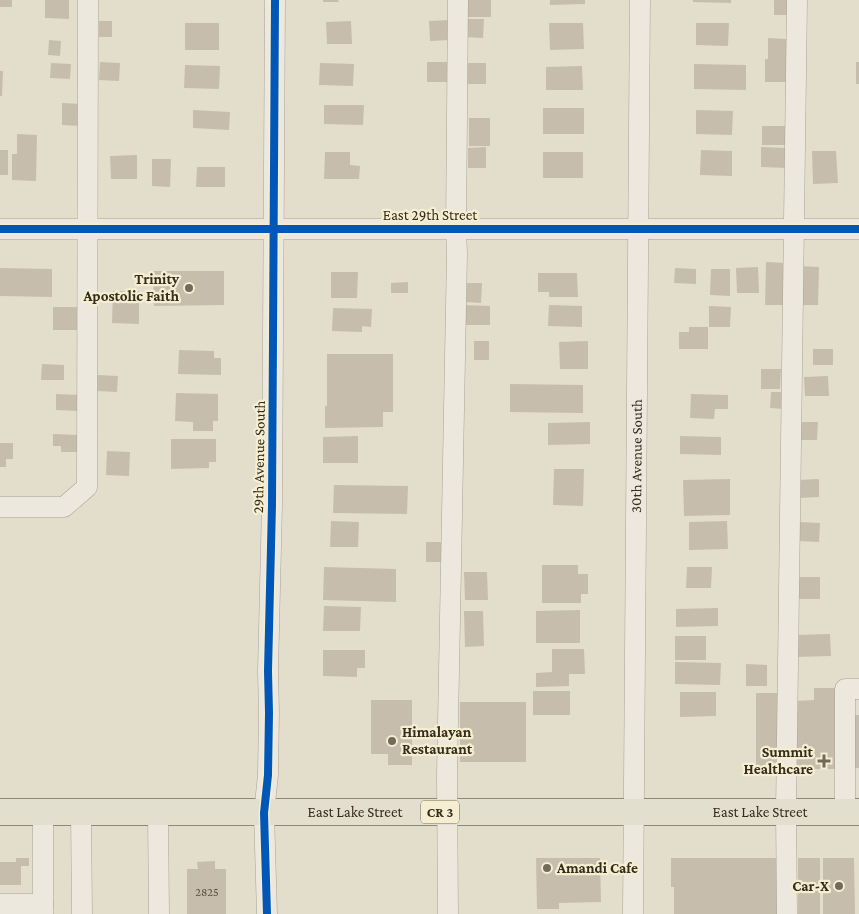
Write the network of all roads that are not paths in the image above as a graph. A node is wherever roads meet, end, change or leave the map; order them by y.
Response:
1 (88, 0) edge
2 (276, 0) edge
3 (458, 0) edge
4 (640, 0) edge
5 (796, 0) edge
6 (0, 229) edge
7 (88, 229) junction
8 (275, 229) junction
9 (456, 229) junction
10 (638, 229) junction
11 (795, 229) junction
12 (859, 229) edge
13 (0, 507) edge
14 (859, 689) edge
15 (0, 812) edge
16 (43, 812) junction
17 (81, 812) junction
18 (158, 812) junction
19 (447, 812) junction
20 (633, 812) junction
21 (786, 812) junction
22 (852, 812) edge
23 (264, 813) junction
24 (0, 904) edge
25 (43, 909) edge
26 (82, 914) edge
27 (159, 914) edge
28 (267, 914) edge
29 (448, 914) edge
30 (634, 914) edge
31 (787, 914) edge

1 - 7 street
2 - 8 street, 29th Avenue South
3 - 9 street
4 - 10 street, 30th Avenue South
5 - 11 street
6 - 7 street, East 29th Street
7 - 8 street, East 29th Street
7 - 13 street
8 - 9 street, East 29th Street
8 - 23 street, 29th Avenue South
9 - 10 street, East 29th Street
9 - 19 street
10 - 11 street, East 29th Street
10 - 20 street, 30th Avenue South
11 - 12 street, East 29th Street
11 - 21 street
14 - 22 street
15 - 16 main road, East Lake Street / CR 3
16 - 17 main road, East Lake Street / CR 3
16 - 25 street
17 - 18 main road, East Lake Street / CR 3
17 - 26 street
18 - 23 main road, East Lake Street / CR 3
18 - 27 street
19 - 20 main road, East Lake Street / CR 3
19 - 23 main road, East Lake Street / CR 3
19 - 29 street
20 - 21 main road, East Lake Street / CR 3
20 - 30 street, 30th Avenue South
21 - 22 main road, East Lake Street / CR 3
21 - 31 street
23 - 28 street, 29th Avenue South
24 - 25 street

